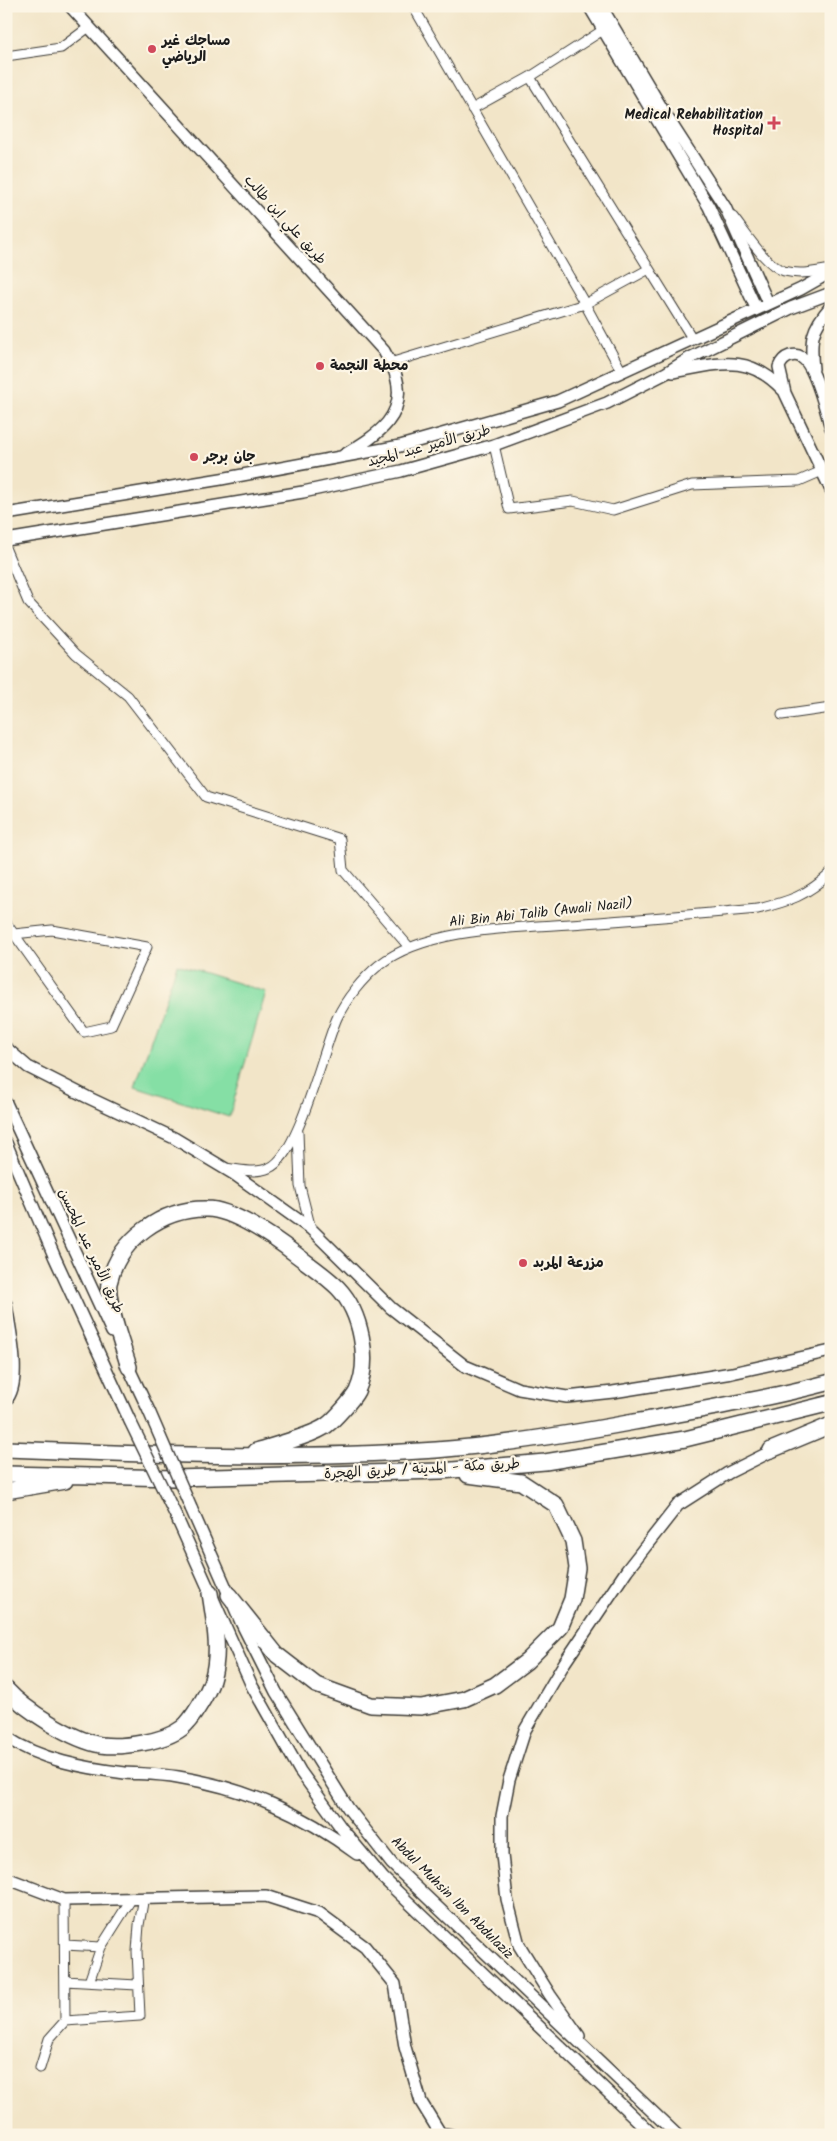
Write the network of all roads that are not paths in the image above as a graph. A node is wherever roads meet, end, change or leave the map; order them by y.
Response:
1 (70, 6) edge
2 (413, 6) edge
3 (589, 6) edge
4 (601, 6) edge
5 (88, 27) junction
6 (603, 30) junction
7 (6, 56) edge
8 (530, 77) junction
9 (472, 109) junction
10 (725, 207) junction
11 (649, 269) junction
12 (831, 270) edge
13 (831, 293) edge
14 (768, 303) junction
15 (585, 304) junction
16 (831, 306) edge
17 (756, 308) junction
18 (692, 338) junction
19 (390, 363) junction
20 (622, 372) junction
21 (666, 373) junction
22 (813, 374) junction
23 (785, 393) junction
24 (831, 428) edge
25 (494, 445) junction
26 (338, 458) junction
27 (822, 471) junction
28 (831, 490) edge
29 (6, 514) edge
30 (6, 540) edge
31 (6, 550) edge
32 (831, 708) edge
33 (782, 715) dead end
34 (831, 873) edge
35 (6, 924) edge
36 (14, 934) junction
37 (409, 947) junction
38 (6, 1048) edge
39 (6, 1103) edge
40 (298, 1132) junction
41 (6, 1143) edge
42 (222, 1167) junction
43 (311, 1229) junction
44 (6, 1304) edge
45 (831, 1351) edge
46 (129, 1368) junction
47 (831, 1382) edge
48 (6, 1400) edge
49 (831, 1403) edge
50 (831, 1425) edge
51 (831, 1433) edge
52 (6, 1449) edge
53 (771, 1450) junction
54 (238, 1456) junction
55 (442, 1471) junction
56 (6, 1474) edge
57 (104, 1475) junction
58 (6, 1492) edge
59 (191, 1508) joint
60 (210, 1593) junction
61 (229, 1595) junction
62 (6, 1688) edge
63 (6, 1738) edge
64 (372, 1866) junction
65 (6, 1878) edge
66 (144, 1897) junction
67 (132, 1898) junction
68 (64, 1900) junction
69 (65, 1944) junction
70 (101, 1947) junction
71 (65, 1981) junction
72 (89, 1982) junction
73 (137, 1984) junction
74 (65, 2020) junction
75 (594, 2058) junction
76 (40, 2068) dead end
77 (450, 2135) edge
78 (653, 2135) edge
79 (677, 2135) edge

1 - 5 main road, طريق علي ابن طالب
2 - 9 street
3 - 6 main road
4 - 10 main road
5 - 7 street
5 - 19 main road, طريق علي ابن طالب
6 - 8 street
6 - 17 main road
8 - 9 street
8 - 11 street
9 - 15 street
10 - 12 street
10 - 14 main road
11 - 15 street
11 - 18 street
12 - 14 main road, طريق الأمير عبد المجيد
13 - 21 main road, طريق الأمير عبد المجيد
14 - 17 main road, طريق الأمير عبد المجيد
15 - 19 street
15 - 20 street
16 - 22 main road
17 - 18 main road, طريق الأمير عبد المجيد
18 - 20 main road, طريق الأمير عبد المجيد
19 - 26 main road, طريق علي ابن طالب
20 - 26 main road, طريق الأمير عبد المجيد
21 - 23 main road
21 - 25 main road, طريق الأمير عبد المجيد
22 - 23 main road
22 - 24 main road
23 - 27 main road
25 - 27 street
25 - 30 main road, طريق الأمير عبد المجيد
26 - 29 main road, طريق الأمير عبد المجيد
27 - 28 main road
31 - 37 street
32 - 33 street
34 - 37 street, Ali Bin Abi Talib (Awali Nazil)
35 - 36 street
36 - 36 street
37 - 40 street, Ali Bin Abi Talib (Awali Nazil)
38 - 42 main road
39 - 46 main road, طريق الأمير عبد المحسن
40 - 42 street
40 - 43 street
41 - 60 main road, bridge
42 - 43 main road
43 - 45 main road
44 - 48 main road
46 - 54 highway
46 - 59 main road, طريق الأمير عبد المحسن, bridge
47 - 54 highway, طريق مكة - المدينة / طريق الهجرة
49 - 55 highway, طريق مكة - المدينة / طريق الهجرة
50 - 53 highway
51 - 53 main road
52 - 54 highway, طريق مكة - المدينة / طريق الهجرة
53 - 75 main road
55 - 57 highway, طريق مكة - المدينة / طريق الهجرة
55 - 61 highway
56 - 57 highway, طريق مكة - المدينة / طريق الهجرة
57 - 58 highway
59 - 61 main road, Abdul Muhsin Ibn Abdulaziz
60 - 62 highway
60 - 64 main road
61 - 75 main road, Abdul Muhsin Ibn Abdulaziz
63 - 64 main road
64 - 78 main road
65 - 68 main road
66 - 67 main road
66 - 73 street
66 - 77 main road
67 - 68 main road
67 - 70 street
68 - 69 street
69 - 70 street
69 - 71 street
70 - 72 street
71 - 72 street
71 - 74 street
72 - 73 street
73 - 74 street
74 - 76 street
75 - 79 main road, Abdul Muhsin Ibn Abdulaziz

